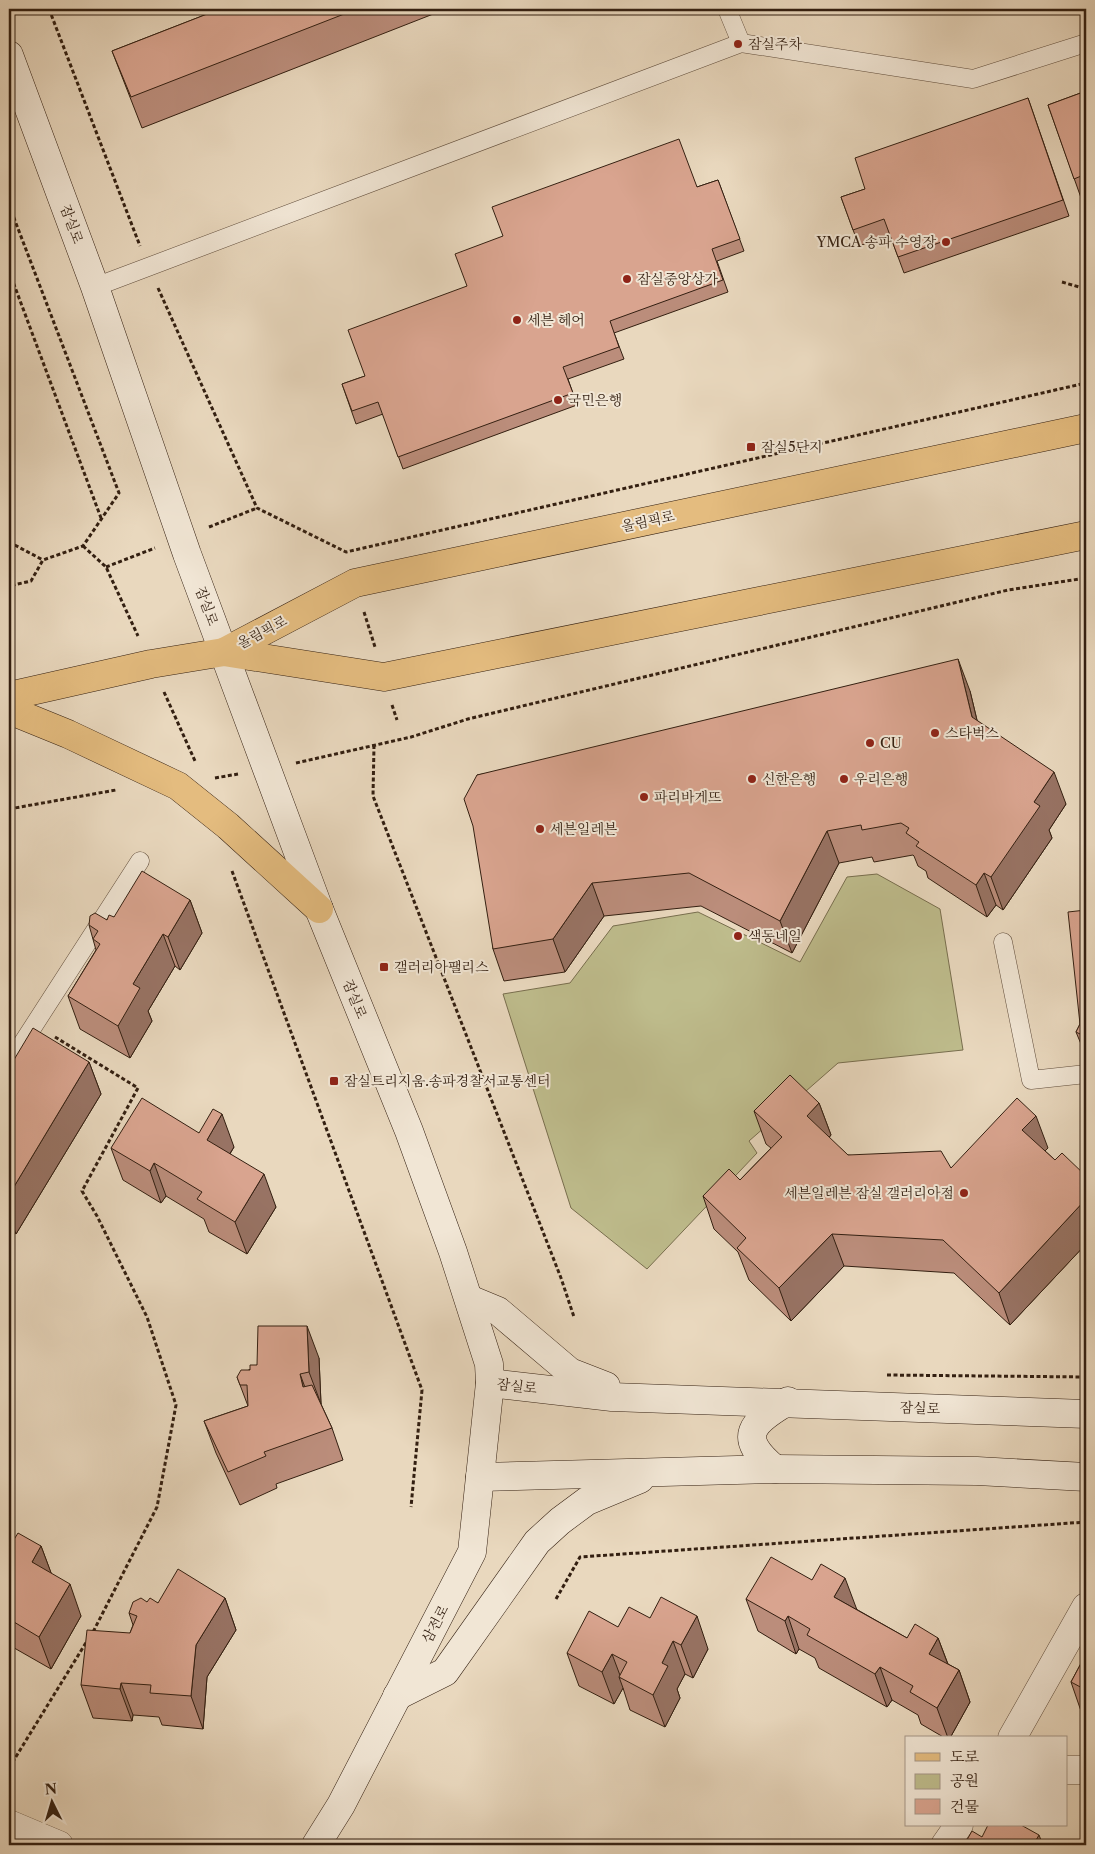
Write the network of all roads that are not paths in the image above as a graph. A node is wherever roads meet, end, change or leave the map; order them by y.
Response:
1 (728, 9) edge
2 (1086, 42) edge
3 (741, 43) junction
4 (9, 55) edge
5 (95, 287) junction
6 (1086, 428) edge
7 (1086, 535) edge
8 (224, 652) junction
9 (9, 696) edge
10 (9, 710) edge
11 (140, 861) dead end
12 (319, 909) junction
13 (1003, 942) dead end
14 (9, 1064) edge
15 (1086, 1074) edge
16 (468, 1299) junction
17 (490, 1383) junction
18 (645, 1398) junction
19 (788, 1401) junction
20 (1086, 1414) edge
21 (776, 1469) junction
22 (658, 1473) junction
23 (480, 1477) junction
24 (1086, 1477) edge
25 (1086, 1607) edge
26 (397, 1696) junction
27 (1013, 1736) edge
28 (1068, 1770) edge
29 (1086, 1770) edge
30 (9, 1824) edge
31 (958, 1826) edge
32 (59, 1845) edge
33 (316, 1845) edge
34 (945, 1845) edge

1 - 3 lane
2 - 3 lane
3 - 5 lane
4 - 5 street, 잠실로
5 - 8 street, 잠실로
6 - 8 main road, 올림픽로
7 - 8 main road, 올림픽로
8 - 9 main road, 올림픽로
8 - 12 street, 잠실로
10 - 12 main road
11 - 14 lane
12 - 16 street, 잠실로
13 - 15 lane
16 - 17 street, 잠실로
16 - 18 street
17 - 18 street, 잠실로
17 - 23 street, 삼전로
18 - 19 street, 잠실로
19 - 20 street, 잠실로
19 - 21 street
21 - 22 street
21 - 24 street
22 - 23 street
22 - 26 street
23 - 26 street, 삼전로
25 - 27 street
26 - 33 street, 삼전로
28 - 29 street
30 - 32 street
31 - 34 street

